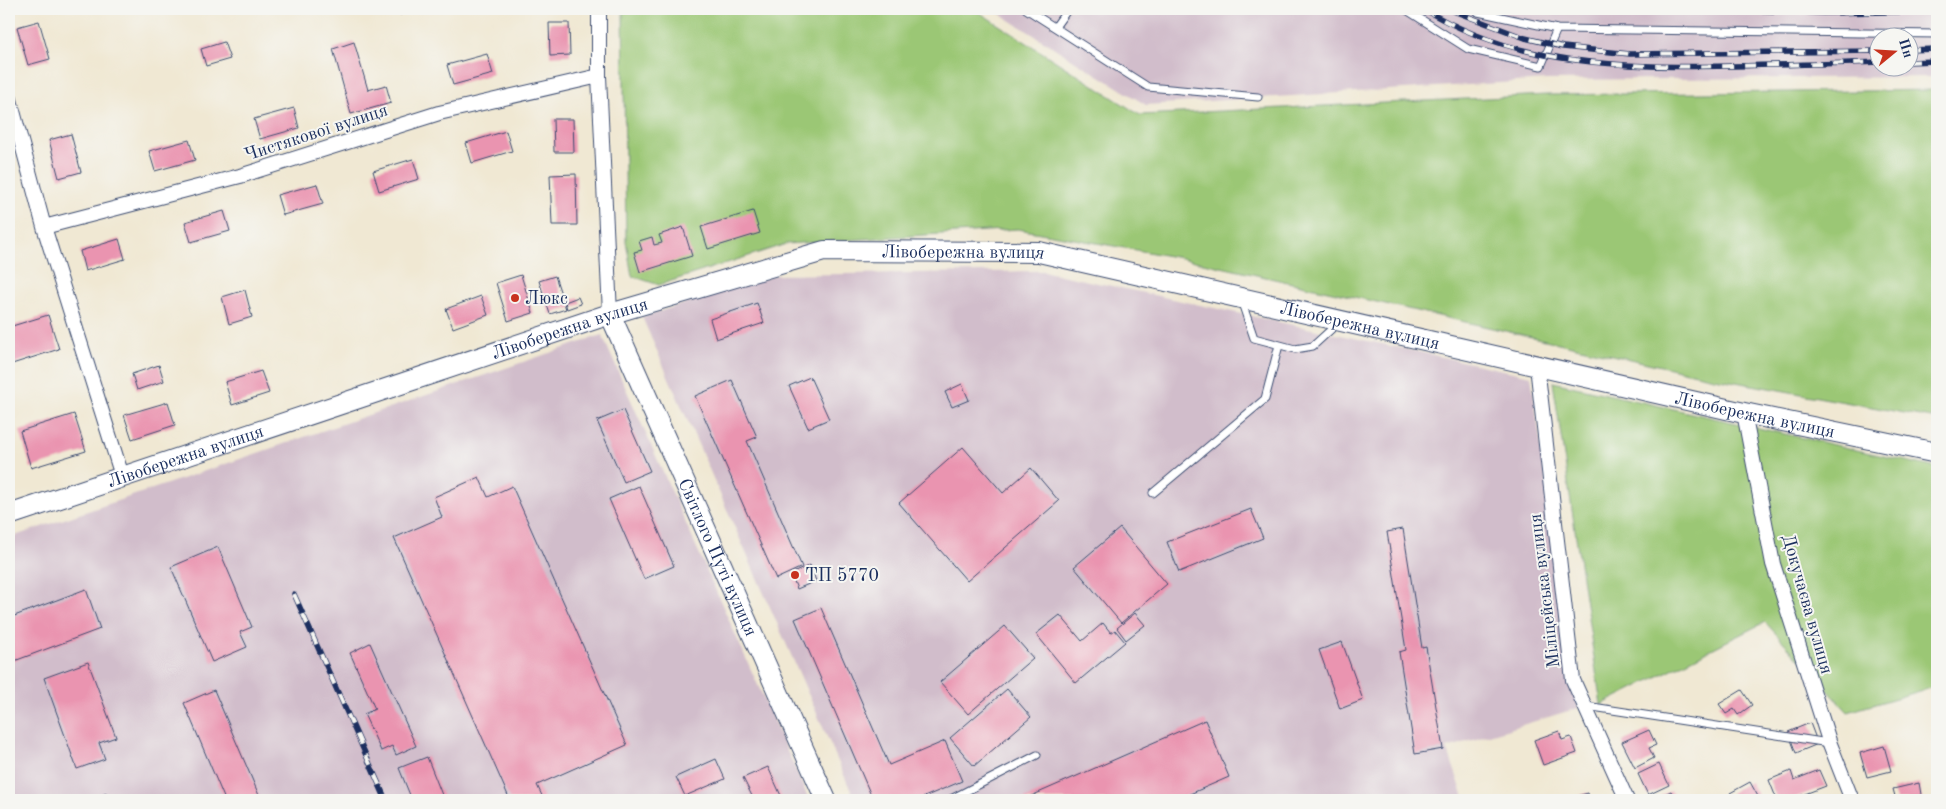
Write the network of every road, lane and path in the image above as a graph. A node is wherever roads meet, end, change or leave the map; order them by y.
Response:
1 (598, 9) edge
2 (1026, 9) edge
3 (1068, 9) edge
4 (1405, 9) edge
5 (1477, 9) edge
6 (1055, 27) junction
7 (1557, 29) junction
8 (1937, 34) edge
9 (599, 76) junction
10 (9, 96) edge
11 (1258, 98) dead end
12 (44, 227) junction
13 (1240, 298) junction
14 (610, 314) junction
15 (1340, 321) junction
16 (1279, 345) junction
17 (1537, 366) junction
18 (1744, 413) junction
19 (1937, 453) edge
20 (122, 476) junction
21 (1153, 493) dead end
22 (9, 515) edge
23 (1585, 706) junction
24 (1830, 744) junction
25 (1037, 755) dead end
26 (826, 800) edge
27 (949, 800) edge
28 (1627, 800) edge
29 (1852, 800) edge

1 - 9 street
2 - 6 lane
3 - 6 lane
4 - 7 lane
5 - 7 lane
6 - 11 lane
7 - 8 lane
9 - 12 street, Чистякової вулиця
9 - 14 street
10 - 12 street
12 - 20 street
13 - 14 main road, Лівобережна вулиця
13 - 15 main road, Лівобережна вулиця
13 - 16 lane
14 - 20 main road, Лівобережна вулиця
14 - 26 main road, Світлого Путі вулиця
15 - 16 lane
15 - 17 main road, Лівобережна вулиця
16 - 21 lane
17 - 18 main road, Лівобережна вулиця
17 - 23 street, Міліцейська вулиця
18 - 19 main road, Лівобережна вулиця
18 - 24 street, Докучаєва вулиця
20 - 22 main road, Лівобережна вулиця
23 - 24 lane
23 - 28 street, Міліцейська вулиця
24 - 29 street, Докучаєва вулиця
25 - 27 lane

